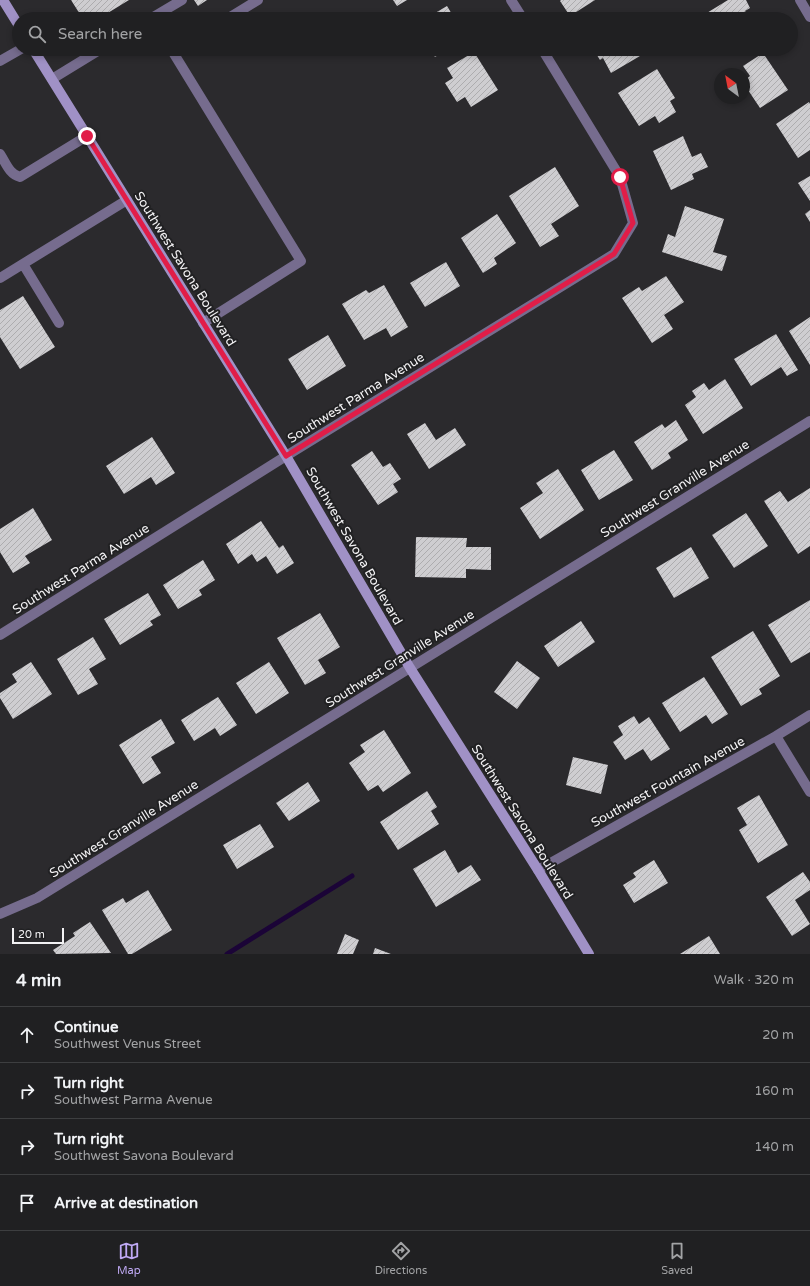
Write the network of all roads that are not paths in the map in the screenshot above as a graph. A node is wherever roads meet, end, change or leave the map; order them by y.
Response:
1 (3, 0) edge
2 (182, 0) edge
3 (258, 0) edge
4 (512, 0) edge
5 (800, 0) edge
6 (163, 12) edge
7 (238, 12) edge
8 (519, 12) edge
9 (12, 15) edge
10 (810, 17) edge
11 (12, 54) edge
12 (37, 56) edge
13 (90, 56) edge
14 (178, 56) edge
15 (546, 56) edge
16 (0, 61) edge
17 (52, 79) junction
18 (87, 136) junction
19 (0, 154) edge
20 (127, 200) junction
21 (23, 264) junction
22 (0, 278) edge
23 (58, 323) dead end
24 (203, 323) junction
25 (810, 421) edge
26 (286, 456) junction
27 (0, 634) edge
28 (410, 668) junction
29 (810, 715) edge
30 (776, 736) junction
31 (810, 792) edge
32 (538, 870) junction
33 (0, 914) edge
34 (589, 954) edge

1 - 9 street
2 - 6 street
3 - 7 street
4 - 8 street
5 - 10 street
11 - 16 street
12 - 17 street, Southwest Savona Boulevard
13 - 17 street
14 - 24 street
15 - 26 street, Southwest Parma Avenue
17 - 18 street, Southwest Savona Boulevard
18 - 19 street
18 - 20 street, Southwest Savona Boulevard
20 - 21 street
20 - 24 street, Southwest Savona Boulevard
21 - 22 street
21 - 23 street
24 - 26 street, Southwest Savona Boulevard
25 - 28 street, Southwest Granville Avenue
26 - 27 street, Southwest Parma Avenue
26 - 28 street, Southwest Savona Boulevard
28 - 32 street, Southwest Savona Boulevard
28 - 33 street, Southwest Granville Avenue
29 - 30 street, Southwest Fountain Avenue
30 - 31 street
30 - 32 street, Southwest Fountain Avenue
32 - 34 street, Southwest Savona Boulevard

